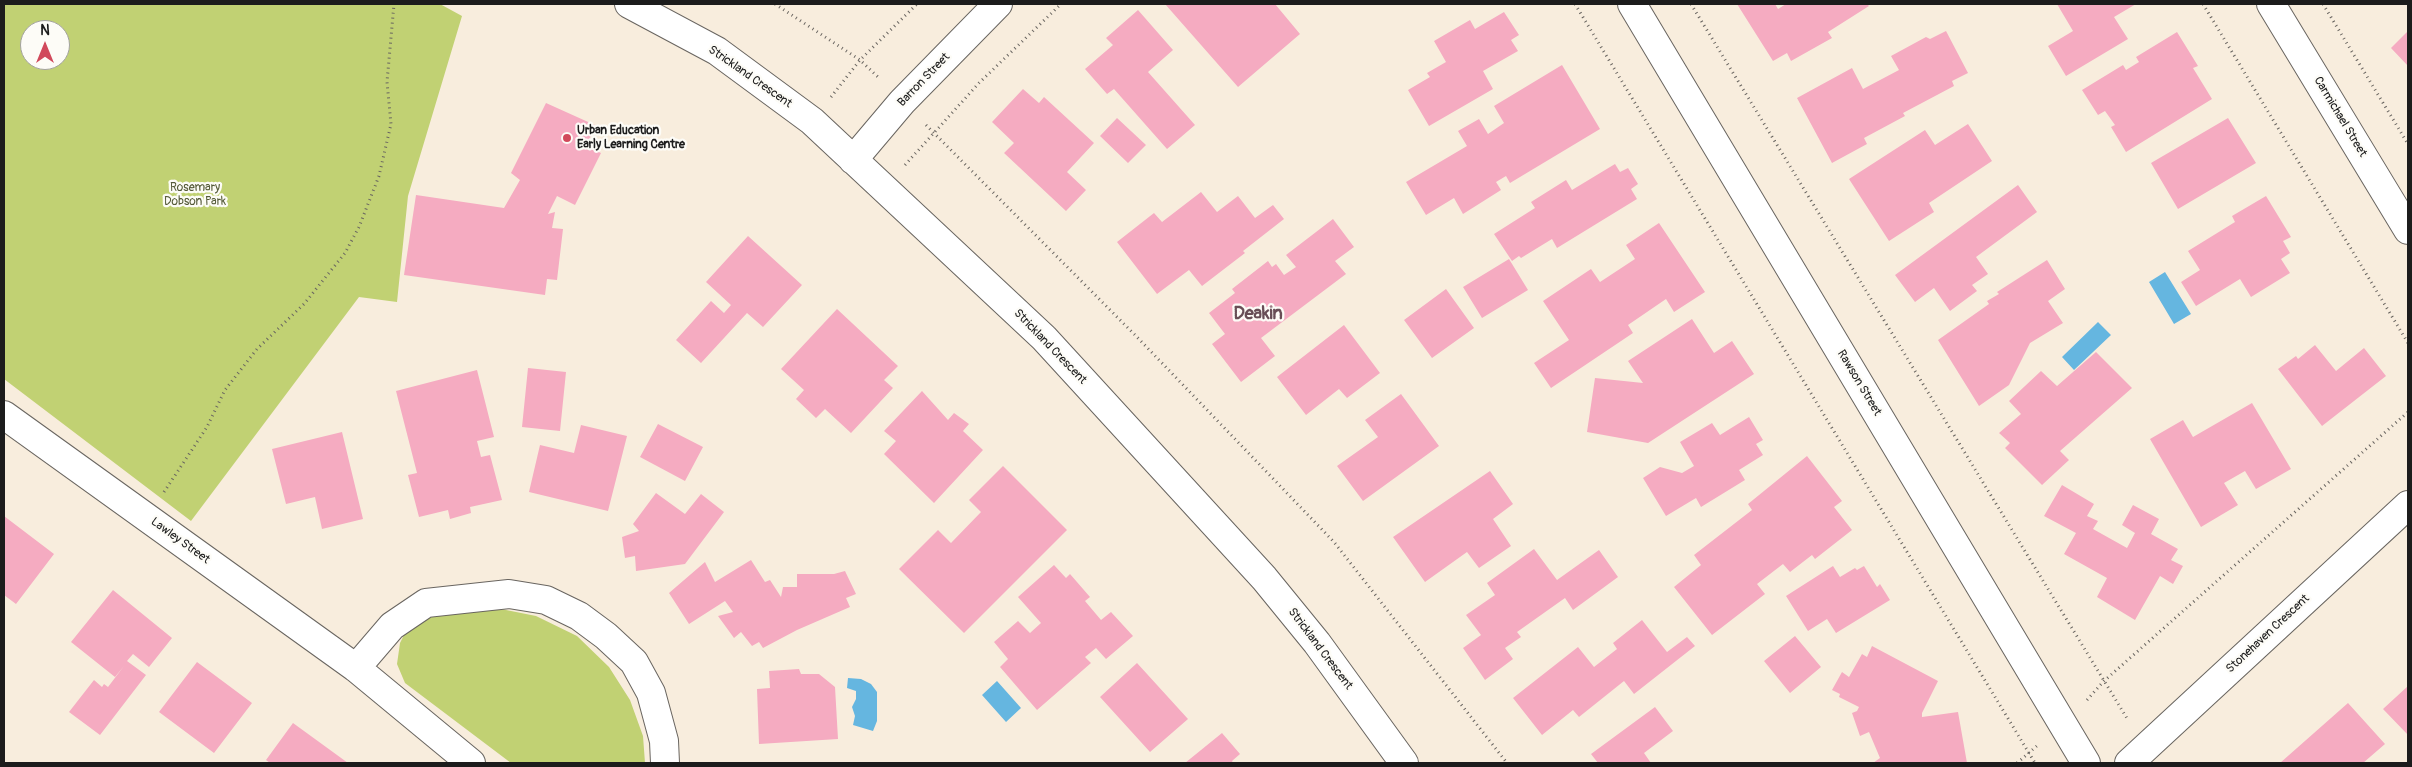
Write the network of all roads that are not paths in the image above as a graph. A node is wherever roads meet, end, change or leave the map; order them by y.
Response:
1 (629, 4) edge
2 (998, 4) edge
3 (1632, 4) edge
4 (2271, 4) edge
5 (853, 160) junction
6 (2408, 230) edge
7 (4, 415) edge
8 (2408, 505) edge
9 (356, 668) junction
10 (2137, 756) edge
11 (471, 763) edge
12 (665, 763) edge
13 (1404, 763) edge
14 (2086, 763) edge

1 - 5 street, Strickland Crescent
2 - 5 street, Barron Street
3 - 14 street, Rawson Street
4 - 6 street, Carmichael Street
5 - 13 street, Strickland Crescent
7 - 9 street, Lawley Street
8 - 10 street, Stonehaven Crescent
9 - 11 street, Lawley Street
9 - 12 street

